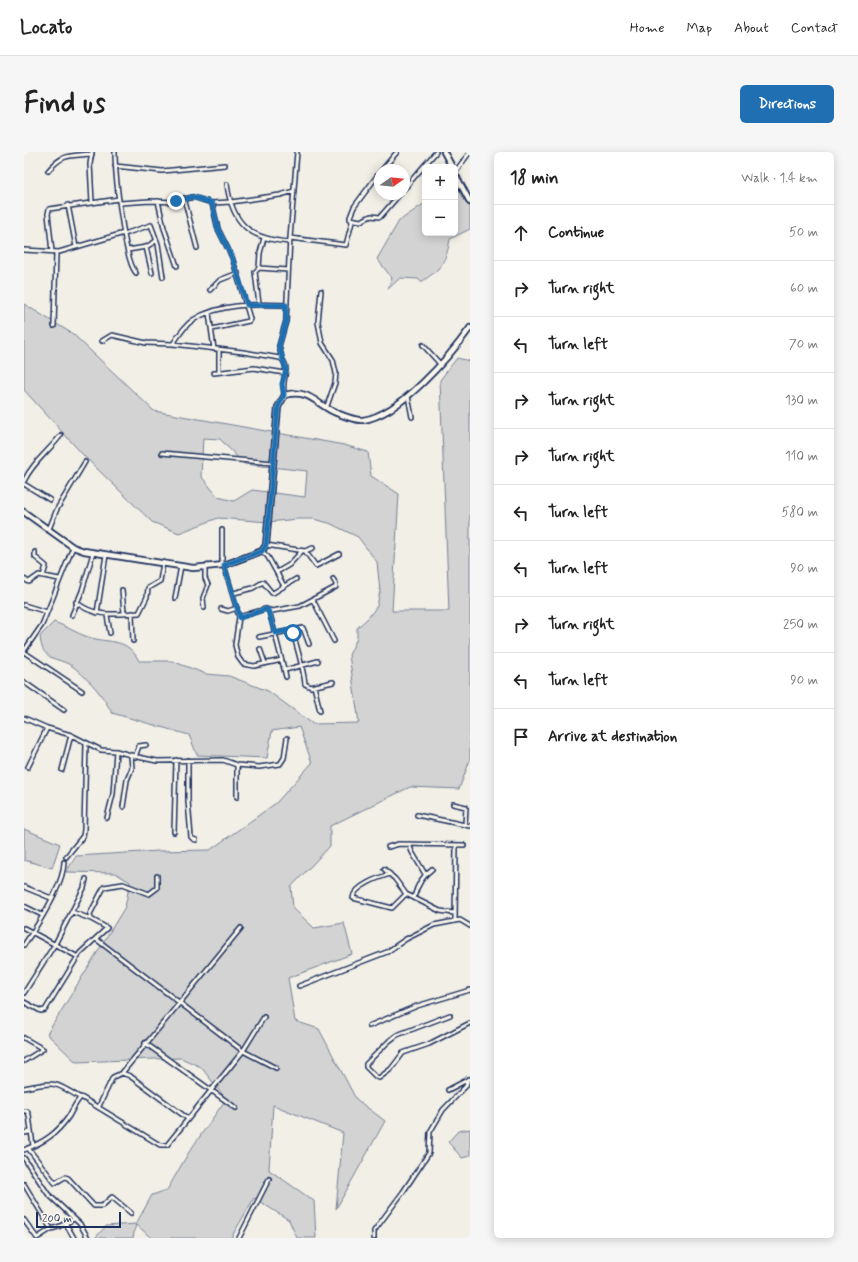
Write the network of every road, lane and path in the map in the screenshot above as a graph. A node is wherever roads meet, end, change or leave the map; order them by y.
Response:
1 (115, 152) edge
2 (297, 152) edge
3 (397, 152) edge
4 (436, 152) edge
5 (444, 152) edge
6 (470, 152) edge
7 (92, 153) edge
8 (387, 164) edge
9 (450, 164) edge
10 (225, 165) dead end
11 (115, 166) junction
12 (458, 169) edge
13 (48, 171) dead end
14 (458, 179) edge
15 (374, 180) edge
16 (410, 183) edge
17 (227, 184) dead end
18 (294, 191) junction
19 (184, 198) junction
20 (395, 200) edge
21 (120, 201) junction
22 (158, 201) junction
23 (92, 202) junction
24 (231, 202) junction
25 (470, 202) edge
26 (212, 203) junction
27 (68, 205) junction
28 (350, 218) junction
29 (124, 234) junction
30 (264, 238) junction
31 (156, 240) junction
32 (290, 240) junction
33 (76, 247) junction
34 (146, 247) junction
35 (197, 248) dead end
36 (24, 250) edge
37 (128, 250) junction
38 (54, 253) junction
39 (177, 266) dead end
40 (259, 268) junction
41 (288, 270) junction
42 (136, 273) dead end
43 (152, 273) dead end
44 (238, 273) junction
45 (163, 277) dead end
46 (210, 290) dead end
47 (321, 291) dead end
48 (259, 304) junction
49 (247, 305) junction
50 (286, 305) junction
51 (209, 313) junction
52 (54, 326) dead end
53 (470, 328) edge
54 (212, 329) junction
55 (102, 342) dead end
56 (173, 344) junction
57 (423, 345) dead end
58 (214, 349) junction
59 (219, 349) junction
60 (282, 359) junction
61 (441, 365) junction
62 (218, 372) junction
63 (214, 373) dead end
64 (286, 373) junction
65 (284, 395) junction
66 (408, 396) junction
67 (327, 406) junction
68 (412, 417) dead end
69 (62, 435) dead end
70 (162, 454) dead end
71 (85, 462) dead end
72 (273, 463) junction
73 (24, 481) edge
74 (24, 484) edge
75 (50, 500) dead end
76 (24, 512) edge
77 (49, 529) junction
78 (222, 530) dead end
79 (266, 545) junction
80 (73, 548) junction
81 (313, 548) dead end
82 (303, 550) junction
83 (262, 551) junction
84 (35, 552) dead end
85 (93, 553) junction
86 (339, 554) dead end
87 (106, 555) junction
88 (163, 563) junction
89 (223, 565) junction
90 (181, 566) junction
91 (205, 568) junction
92 (277, 572) junction
93 (43, 576) junction
94 (24, 579) edge
95 (59, 579) junction
96 (296, 579) dead end
97 (333, 579) dead end
98 (284, 586) junction
99 (122, 590) dead end
100 (234, 592) junction
101 (175, 598) dead end
102 (313, 600) junction
103 (76, 602) junction
104 (24, 605) edge
105 (204, 608) dead end
106 (238, 608) junction
107 (221, 609) dead end
108 (268, 610) junction
109 (47, 612) junction
110 (97, 613) junction
111 (124, 613) junction
112 (132, 613) junction
113 (72, 615) dead end
114 (107, 615) junction
115 (240, 618) junction
116 (292, 630) junction
117 (110, 633) dead end
118 (275, 633) junction
119 (259, 637) dead end
120 (133, 640) dead end
121 (334, 641) dead end
122 (309, 644) dead end
123 (260, 649) dead end
124 (24, 652) edge
125 (282, 660) junction
126 (318, 661) dead end
127 (265, 663) junction
128 (301, 666) junction
129 (284, 670) junction
130 (286, 677) dead end
131 (24, 682) edge
132 (333, 682) dead end
133 (314, 686) junction
134 (82, 691) dead end
135 (64, 710) dead end
136 (320, 711) dead end
137 (24, 718) edge
138 (47, 728) junction
139 (71, 735) junction
140 (287, 738) dead end
141 (86, 744) junction
142 (146, 744) dead end
143 (116, 751) junction
144 (133, 756) junction
145 (176, 760) junction
146 (188, 760) junction
147 (237, 765) junction
148 (28, 767) dead end
149 (62, 770) dead end
150 (237, 797) dead end
151 (453, 804) dead end
152 (123, 807) dead end
153 (417, 815) dead end
154 (107, 818) dead end
155 (465, 825) junction
156 (470, 826) edge
157 (174, 832) dead end
158 (196, 840) dead end
159 (409, 844) junction
160 (464, 845) dead end
161 (456, 846) junction
162 (388, 847) dead end
163 (66, 857) dead end
164 (64, 862) dead end
165 (384, 869) dead end
166 (432, 869) dead end
167 (390, 874) junction
168 (425, 874) junction
169 (157, 876) dead end
170 (86, 879) dead end
171 (24, 887) edge
172 (406, 894) junction
173 (414, 897) junction
174 (51, 898) junction
175 (24, 906) edge
176 (72, 912) junction
177 (454, 913) junction
178 (42, 916) junction
179 (91, 920) junction
180 (455, 920) junction
181 (470, 926) edge
182 (24, 928) edge
183 (241, 928) dead end
184 (32, 933) junction
185 (96, 939) junction
186 (55, 944) junction
187 (24, 945) edge
188 (78, 957) junction
189 (299, 986) dead end
190 (470, 990) edge
191 (24, 993) edge
192 (24, 1002) edge
193 (179, 1002) junction
194 (450, 1015) dead end
195 (264, 1017) dead end
196 (470, 1023) edge
197 (369, 1026) dead end
198 (24, 1038) edge
199 (145, 1043) junction
200 (243, 1051) junction
201 (24, 1061) edge
202 (276, 1068) dead end
203 (122, 1073) junction
204 (469, 1079) edge
205 (24, 1088) edge
206 (211, 1090) junction
207 (448, 1090) dead end
208 (79, 1097) junction
209 (99, 1106) junction
210 (236, 1108) dead end
211 (24, 1111) edge
212 (187, 1118) junction
213 (30, 1132) junction
214 (24, 1133) edge
215 (34, 1146) junction
216 (28, 1148) junction
217 (24, 1150) edge
218 (24, 1158) edge
219 (268, 1179) dead end
220 (24, 1184) edge
221 (131, 1213) dead end
222 (74, 1219) junction
223 (24, 1220) edge
224 (66, 1224) junction
225 (51, 1228) junction
226 (37, 1238) edge
227 (74, 1238) edge
228 (88, 1238) edge
229 (239, 1238) edge
230 (374, 1238) edge

1 - 11 street
2 - 18 street
3 - 8 street
4 - 16 street
5 - 9 street
6 - 12 street
7 - 13 street
7 - 23 street
10 - 11 street
11 - 21 street
14 - 25 street
15 - 28 street
17 - 24 street
18 - 24 street
18 - 32 street
19 - 22 street
19 - 26 street
19 - 35 street
20 - 28 street
21 - 22 street
21 - 23 street
21 - 29 street
22 - 39 street
23 - 27 street
24 - 26 street
24 - 30 street
26 - 44 street
27 - 33 street
27 - 38 street
28 - 32 street
29 - 31 street
29 - 33 street
29 - 37 street
30 - 32 street
30 - 40 street
31 - 34 street
31 - 45 street
32 - 41 street
33 - 38 street
34 - 37 street
34 - 43 street
36 - 38 street
37 - 42 street
38 - 52 street
40 - 41 street
40 - 48 street
41 - 50 street
44 - 46 street
44 - 49 street
47 - 67 street
48 - 49 street
48 - 50 street
49 - 51 street
49 - 54 street
50 - 60 street
51 - 54 street
51 - 56 street
53 - 61 street
54 - 58 street
55 - 56 street
56 - 58 street
57 - 61 street
58 - 59 street
59 - 60 street
59 - 62 street
60 - 64 street
61 - 66 street
62 - 63 street
62 - 64 street
64 - 65 street
65 - 67 street
65 - 72 street
66 - 67 street
66 - 68 street
69 - 73 street
70 - 72 street
71 - 77 street
72 - 79 street
74 - 75 street
76 - 77 street
77 - 80 street
78 - 89 street
79 - 82 street
79 - 83 street
80 - 85 street
80 - 95 street
81 - 82 street
82 - 86 street
82 - 92 street
83 - 89 street
83 - 92 street
84 - 93 street
85 - 87 street
85 - 103 street
87 - 88 street
87 - 110 street
88 - 90 street
88 - 112 street
89 - 91 street
89 - 100 street
90 - 91 street
90 - 101 street
91 - 105 street
92 - 98 street
93 - 94 street
93 - 95 street
95 - 109 street
96 - 98 street
97 - 102 street
98 - 100 street
99 - 111 street
100 - 106 street
102 - 108 street
102 - 121 street
103 - 110 street
103 - 113 street
104 - 109 street
106 - 107 street
106 - 115 street
108 - 115 street
108 - 118 street
109 - 124 street
110 - 114 street
111 - 112 street
111 - 114 street
112 - 120 street
114 - 117 street
115 - 127 street
116 - 118 street
116 - 122 street
116 - 128 street
118 - 119 street
118 - 125 street
123 - 127 street
124 - 134 street
125 - 127 street
125 - 129 street
126 - 128 street
128 - 129 street
128 - 133 street
129 - 130 street
131 - 135 street
132 - 133 street
133 - 136 street
137 - 138 street
138 - 139 street
138 - 148 street
139 - 141 street
139 - 149 street
140 - 147 street
141 - 143 street
141 - 163 street
142 - 144 street
143 - 144 street
143 - 154 street
144 - 145 street
144 - 152 street
145 - 146 street
145 - 157 street
146 - 147 street
146 - 158 street
147 - 150 street
151 - 155 street
153 - 155 street
155 - 156 street
159 - 161 street
159 - 162 street
159 - 168 street
160 - 161 street
161 - 177 street
164 - 174 street
165 - 167 street
166 - 168 street
167 - 172 street
167 - 172 street
168 - 173 street
169 - 179 street
170 - 176 street
171 - 174 street
172 - 173 street
173 - 177 street
174 - 178 street
175 - 178 street
176 - 179 street
176 - 186 street
177 - 180 street
178 - 184 street
179 - 185 street
180 - 181 street
180 - 189 street
182 - 184 street
183 - 193 street
184 - 186 street
184 - 187 street
185 - 188 street
185 - 193 street
186 - 188 street
186 - 191 street
188 - 192 street
190 - 197 street
193 - 199 street
193 - 200 street
194 - 196 street
195 - 200 street
198 - 201 street
199 - 203 street
199 - 206 street
200 - 202 street
200 - 206 street
203 - 209 street
203 - 212 street
204 - 207 street
204 - 230 street
205 - 208 street
206 - 210 street
206 - 212 street
208 - 209 street
208 - 215 street
209 - 212 street
211 - 213 street
213 - 214 street
213 - 215 street
215 - 216 street
216 - 217 street
216 - 221 street
218 - 222 street
219 - 229 street
220 - 225 street
222 - 224 street
222 - 228 street
223 - 226 street
224 - 225 street
224 - 227 street
225 - 226 street

